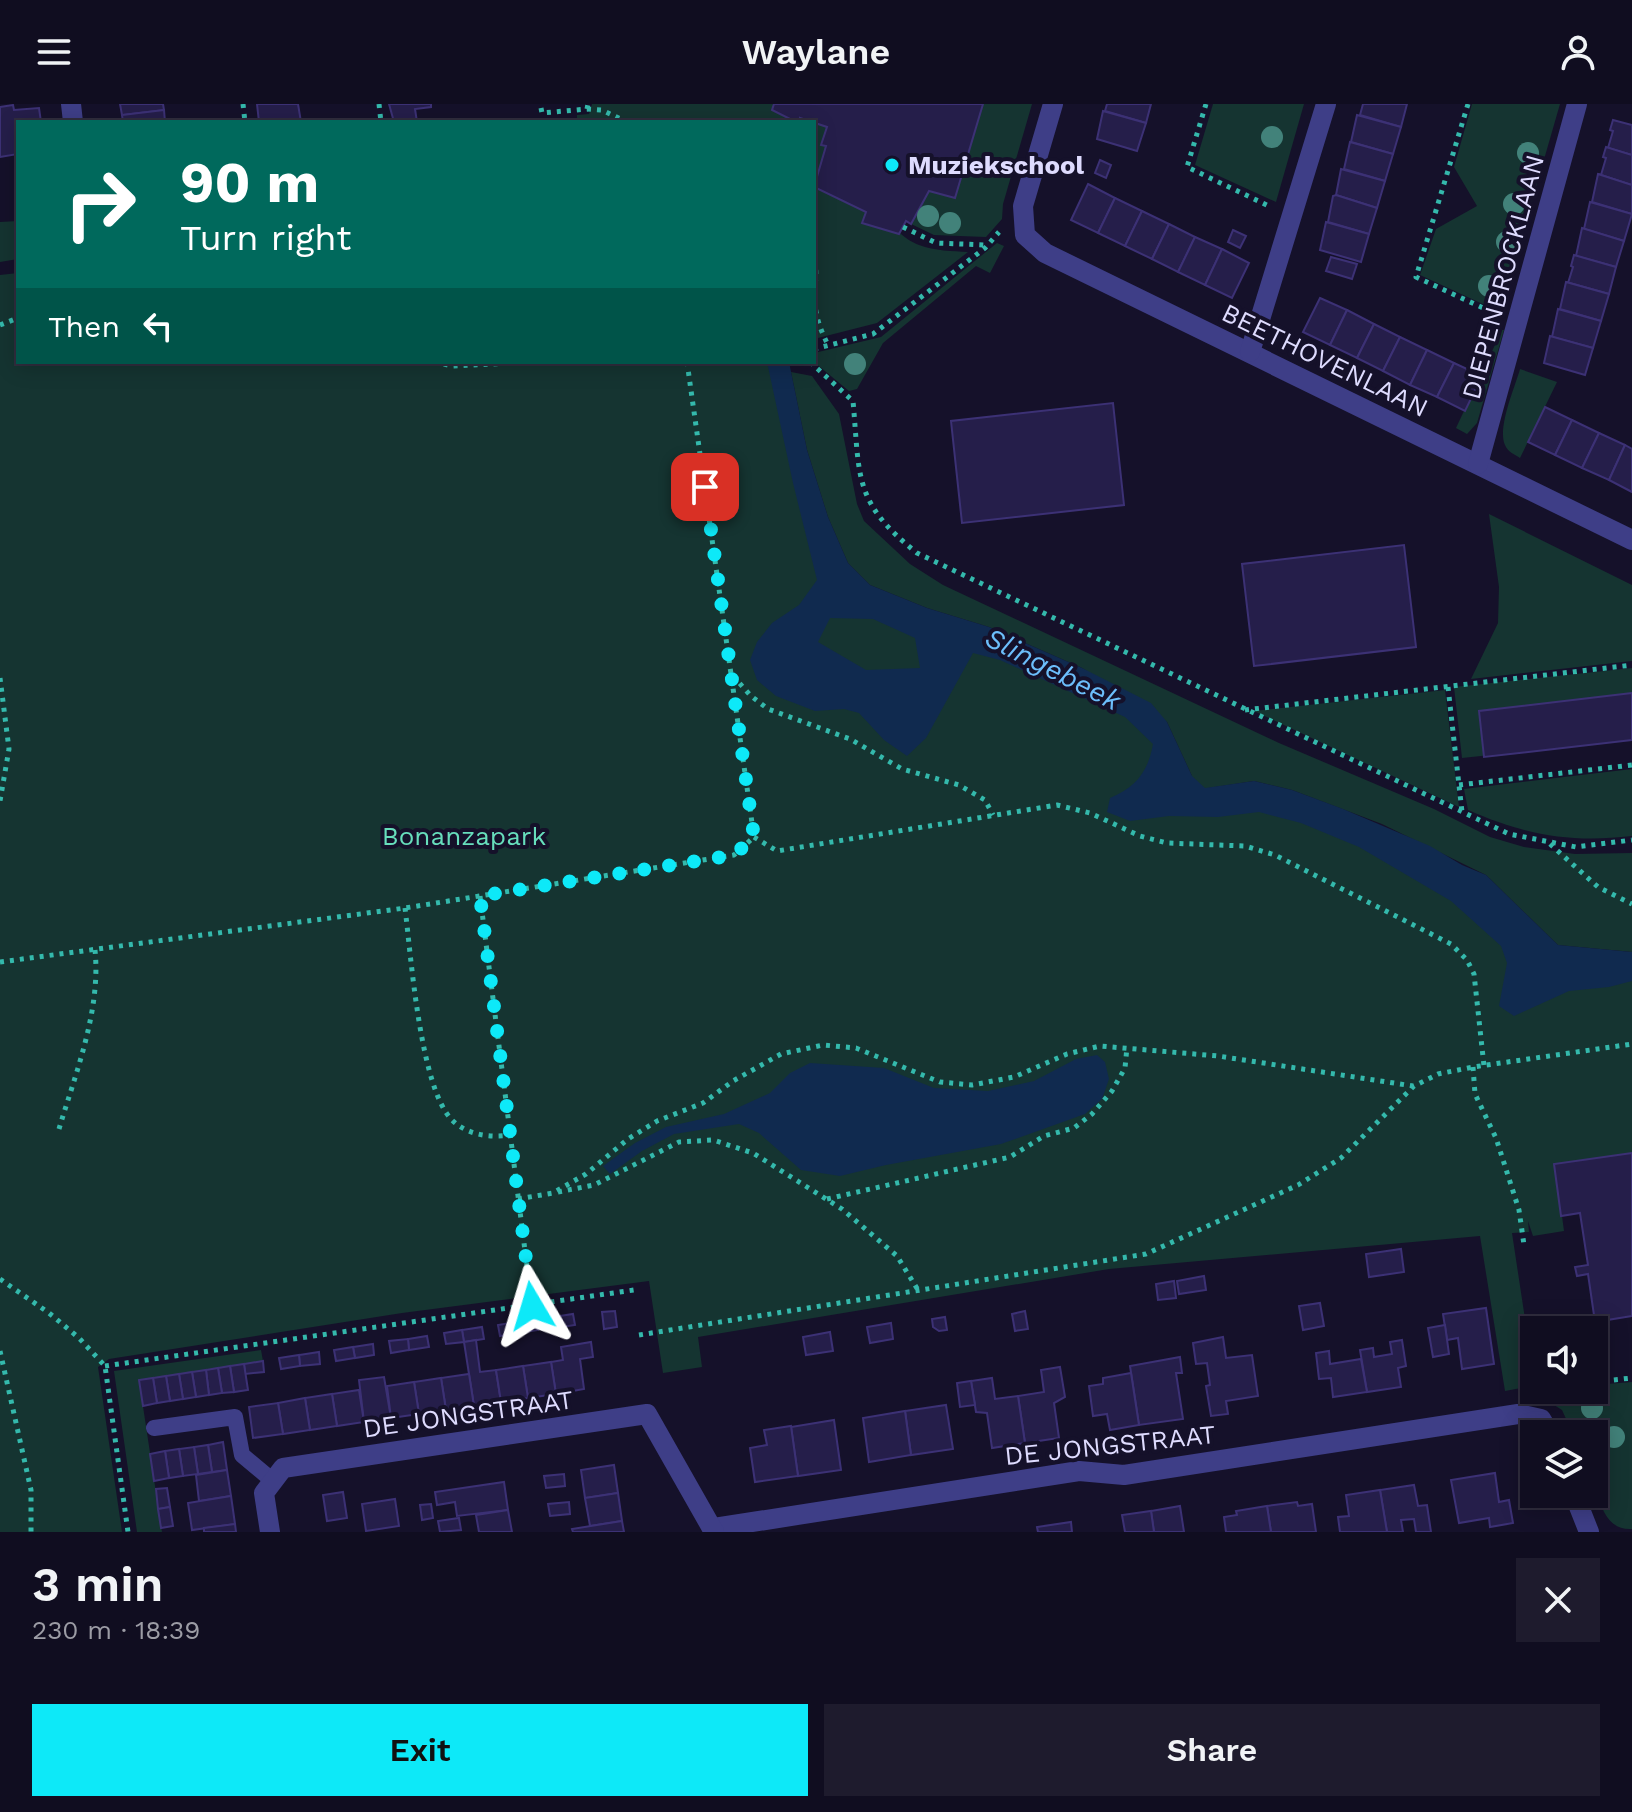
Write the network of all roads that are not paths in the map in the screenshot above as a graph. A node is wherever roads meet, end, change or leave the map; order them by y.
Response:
1 (1053, 104) edge
2 (1326, 104) edge
3 (1577, 104) edge
4 (1250, 352) junction
5 (1478, 464) junction
6 (1632, 540) edge
7 (1542, 1420) edge
8 (154, 1428) dead end
9 (273, 1481) junction
10 (1580, 1508) edge
11 (714, 1530) edge
12 (270, 1532) edge
13 (1589, 1532) edge

1 - 4 street, BEETHOVENLAAN
2 - 4 street
3 - 5 street, DIEPENBROCKLAAN
4 - 5 street, BEETHOVENLAAN
5 - 6 street, BEETHOVENLAAN
7 - 11 street, DE JONGSTRAAT
8 - 9 lane
9 - 11 street, DE JONGSTRAAT
9 - 12 street
10 - 13 street

